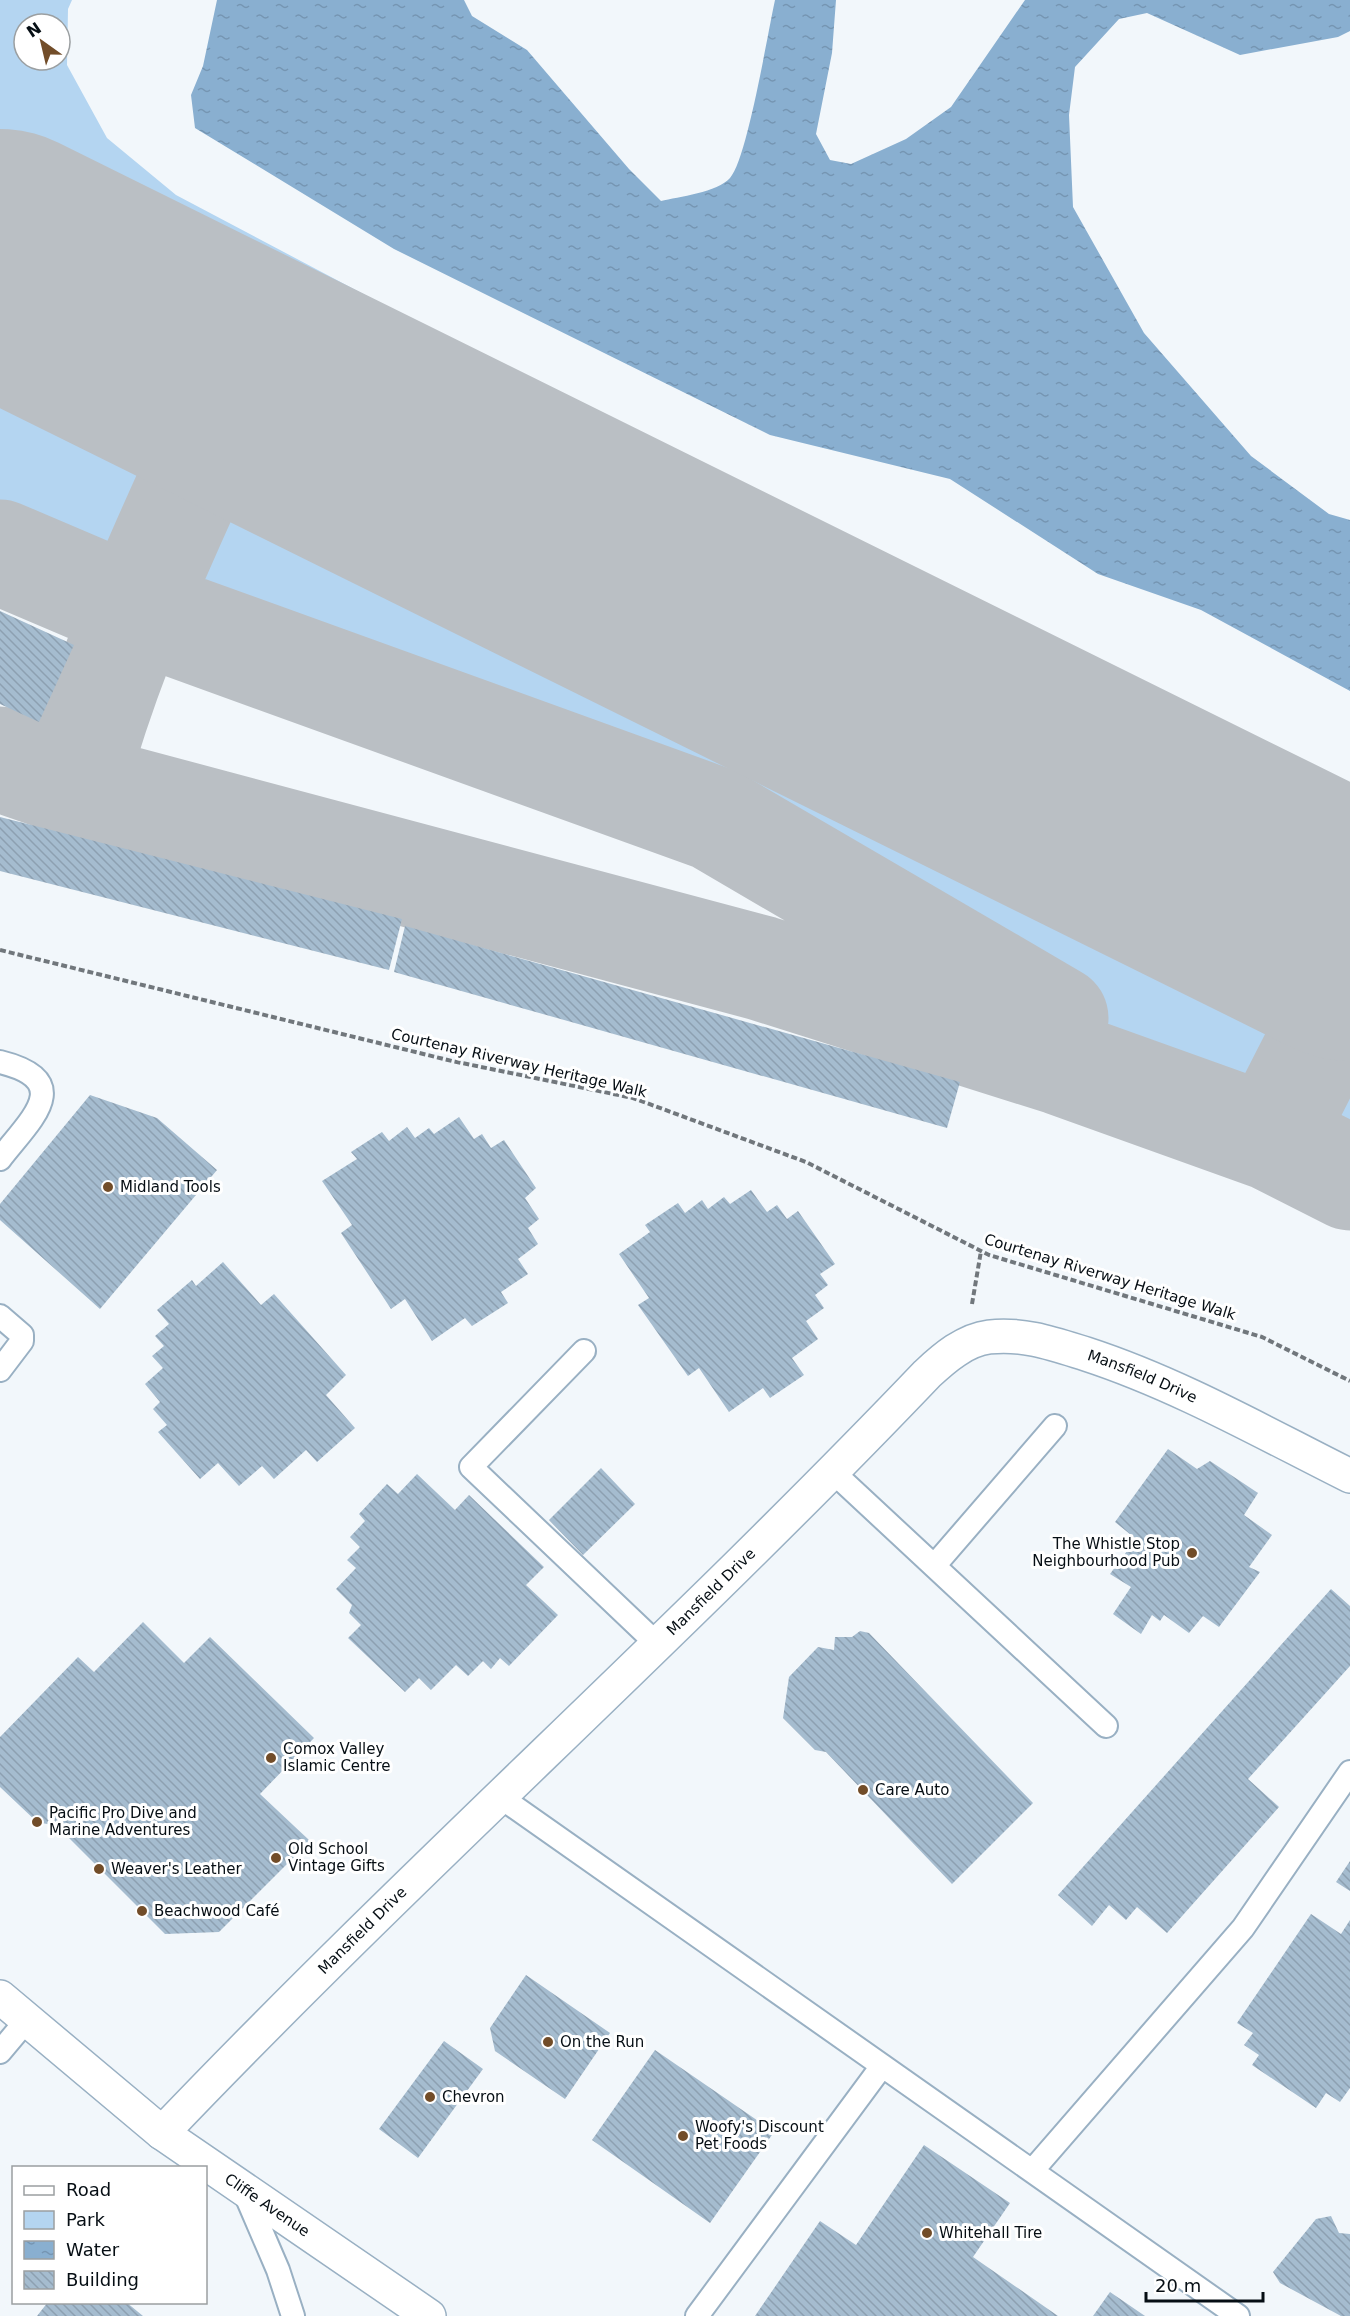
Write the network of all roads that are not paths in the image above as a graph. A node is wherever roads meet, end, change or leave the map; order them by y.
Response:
1 (0, 1062) edge
2 (0, 1159) edge
3 (0, 1316) edge
4 (584, 1351) dead end
5 (0, 1370) edge
6 (1055, 1426) dead end
7 (833, 1472) junction
8 (1350, 1476) edge
9 (934, 1566) junction
10 (656, 1643) junction
11 (1106, 1726) dead end
12 (1350, 1772) edge
13 (499, 1796) junction
14 (0, 1997) edge
15 (27, 2021) junction
16 (0, 2052) edge
17 (882, 2066) junction
18 (162, 2133) junction
19 (1032, 2171) junction
20 (244, 2191) junction
21 (292, 2316) edge
22 (429, 2316) edge
23 (697, 2316) edge
24 (1238, 2316) edge

1 - 2 lane
3 - 5 lane
4 - 10 lane
6 - 9 lane
7 - 8 street, Mansfield Drive
7 - 9 lane
7 - 10 street, Mansfield Drive
9 - 11 lane
10 - 13 street, Mansfield Drive
12 - 19 lane
13 - 17 lane
13 - 18 street, Mansfield Drive
14 - 15 street, Cliffe Avenue
15 - 16 lane
15 - 18 street, Cliffe Avenue
17 - 19 lane
17 - 23 lane
18 - 20 street, Cliffe Avenue
19 - 24 lane
20 - 21 lane
20 - 22 street, Cliffe Avenue

